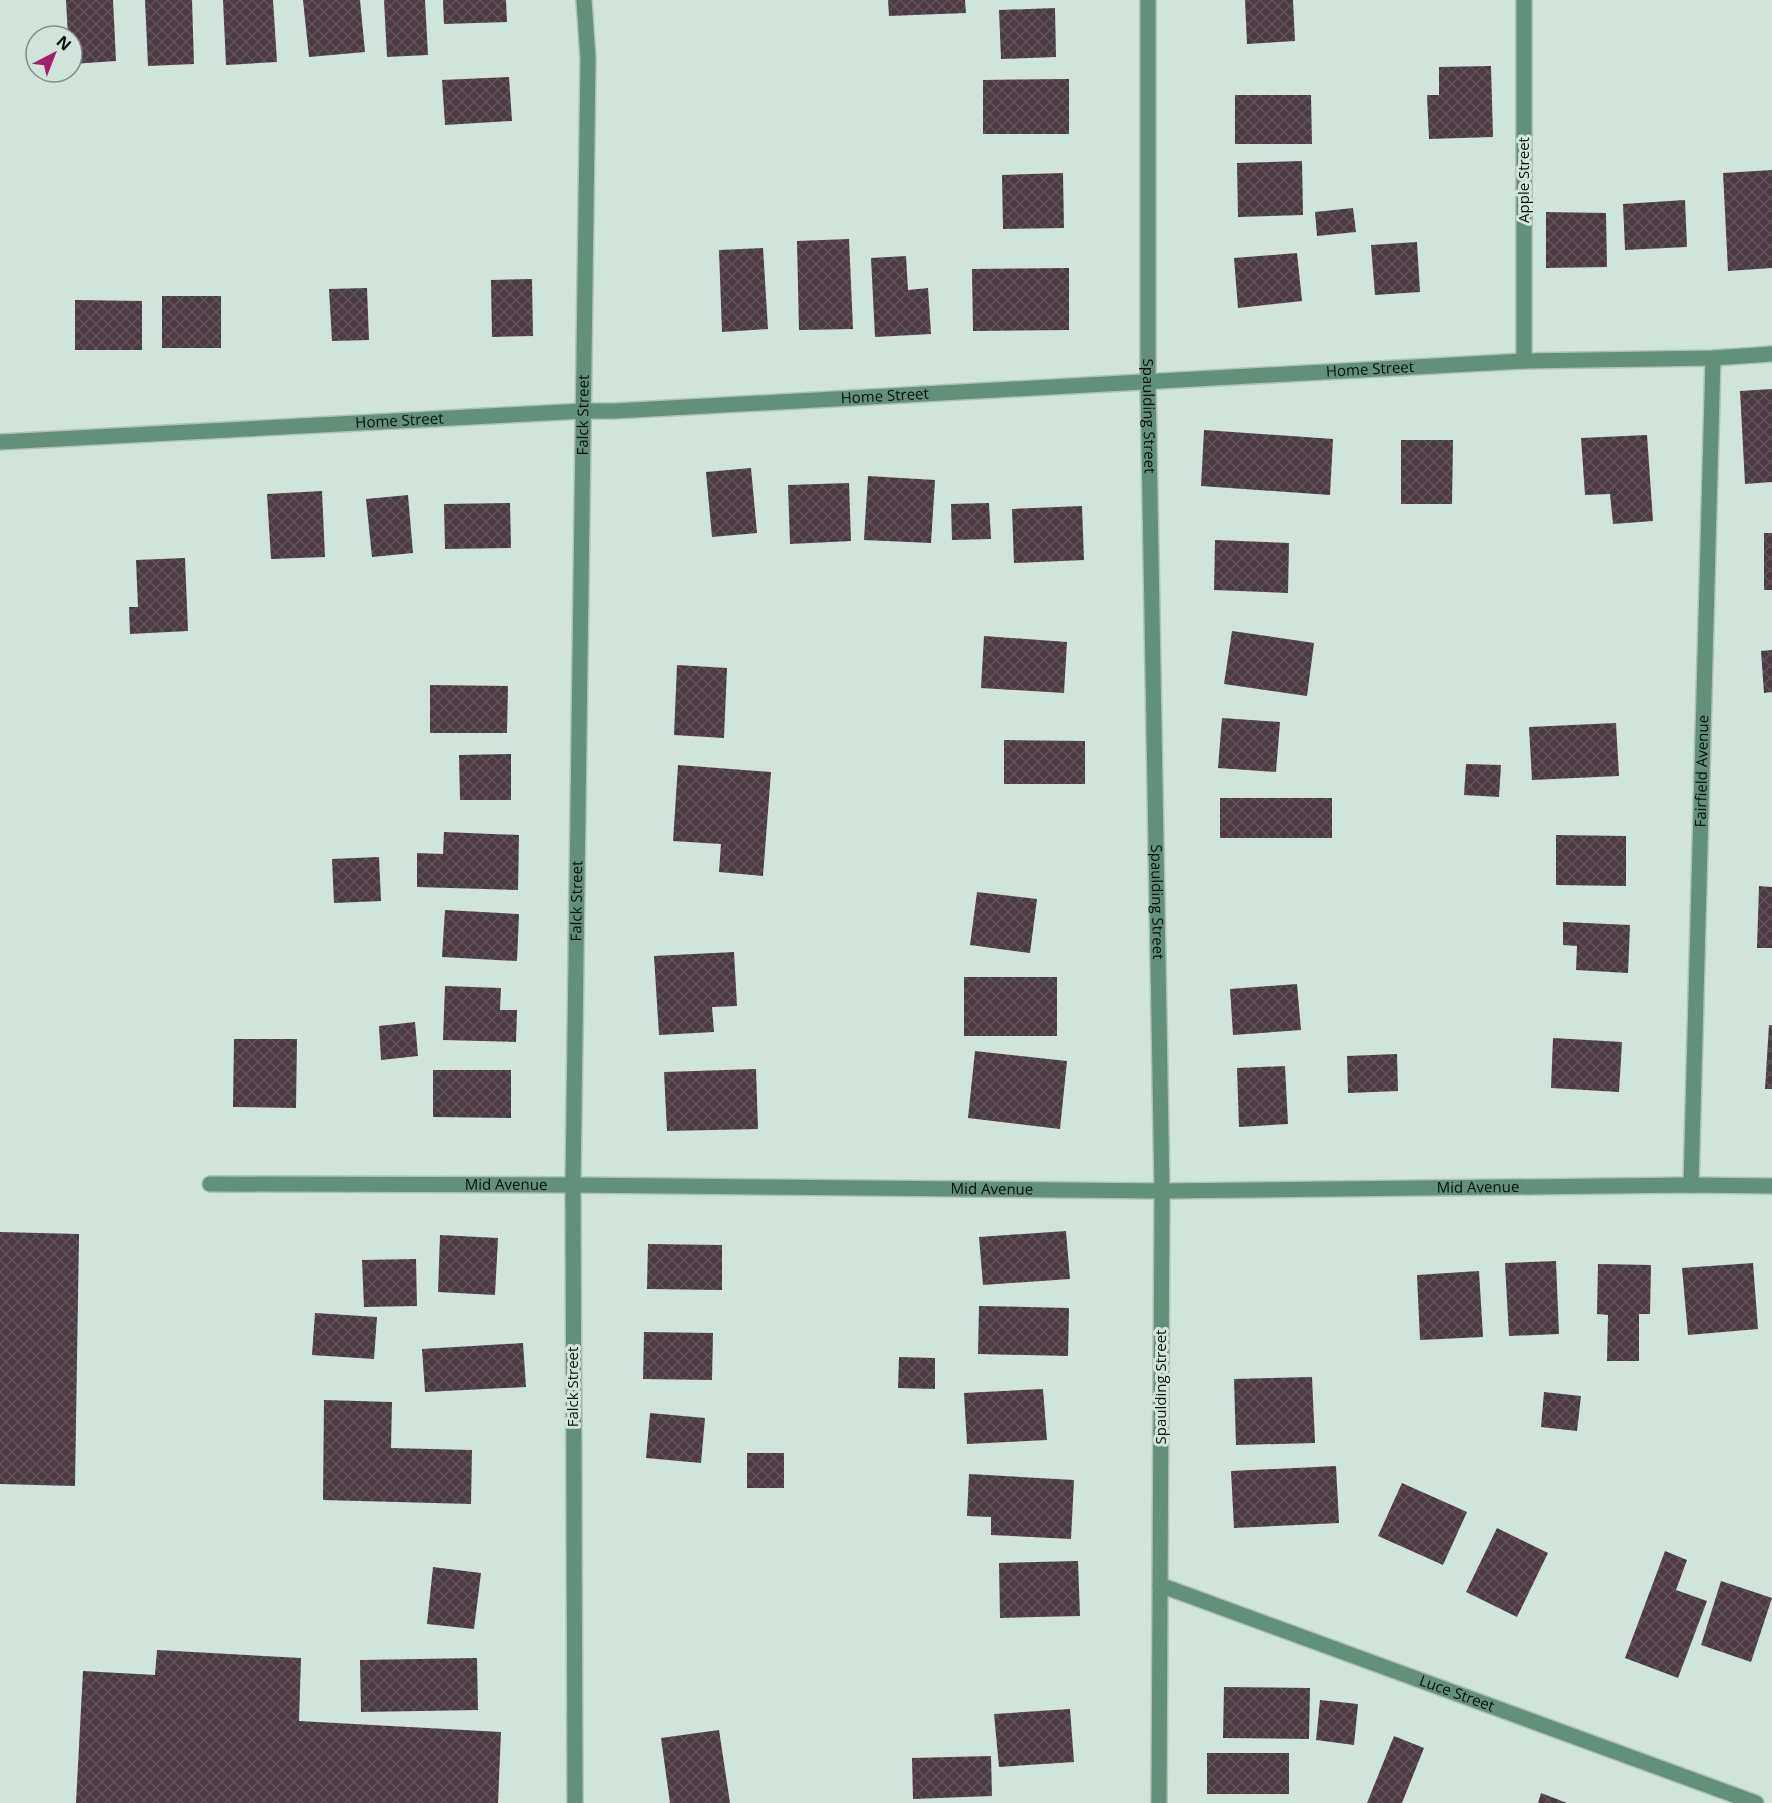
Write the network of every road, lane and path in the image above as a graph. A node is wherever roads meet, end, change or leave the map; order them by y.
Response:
1 (584, 0) edge
2 (1148, 0) edge
3 (1524, 0) edge
4 (1772, 354) edge
5 (1713, 358) junction
6 (1524, 361) junction
7 (1148, 382) junction
8 (583, 411) junction
9 (0, 442) edge
10 (210, 1184) dead end
11 (573, 1185) junction
12 (1691, 1185) junction
13 (1772, 1186) edge
14 (1162, 1191) junction
15 (1160, 1585) junction
16 (574, 1803) edge
17 (1158, 1803) edge
18 (1756, 1803) edge

1 - 8 street, Falck Street
2 - 7 street, Spaulding Street
3 - 6 street, Apple Street
4 - 5 street, Home Street
5 - 6 street, Home Street
5 - 12 street, Fairfield Avenue
6 - 7 street, Home Street
7 - 8 street, Home Street
7 - 14 street, Spaulding Street
8 - 9 street, Home Street
8 - 11 street, Falck Street
10 - 11 street, Mid Avenue
11 - 14 street, Mid Avenue
11 - 16 street, Falck Street
12 - 13 street, Mid Avenue
12 - 14 street, Mid Avenue
14 - 15 street, Spaulding Street
15 - 17 street, Spaulding Street
15 - 18 street, Luce Street

